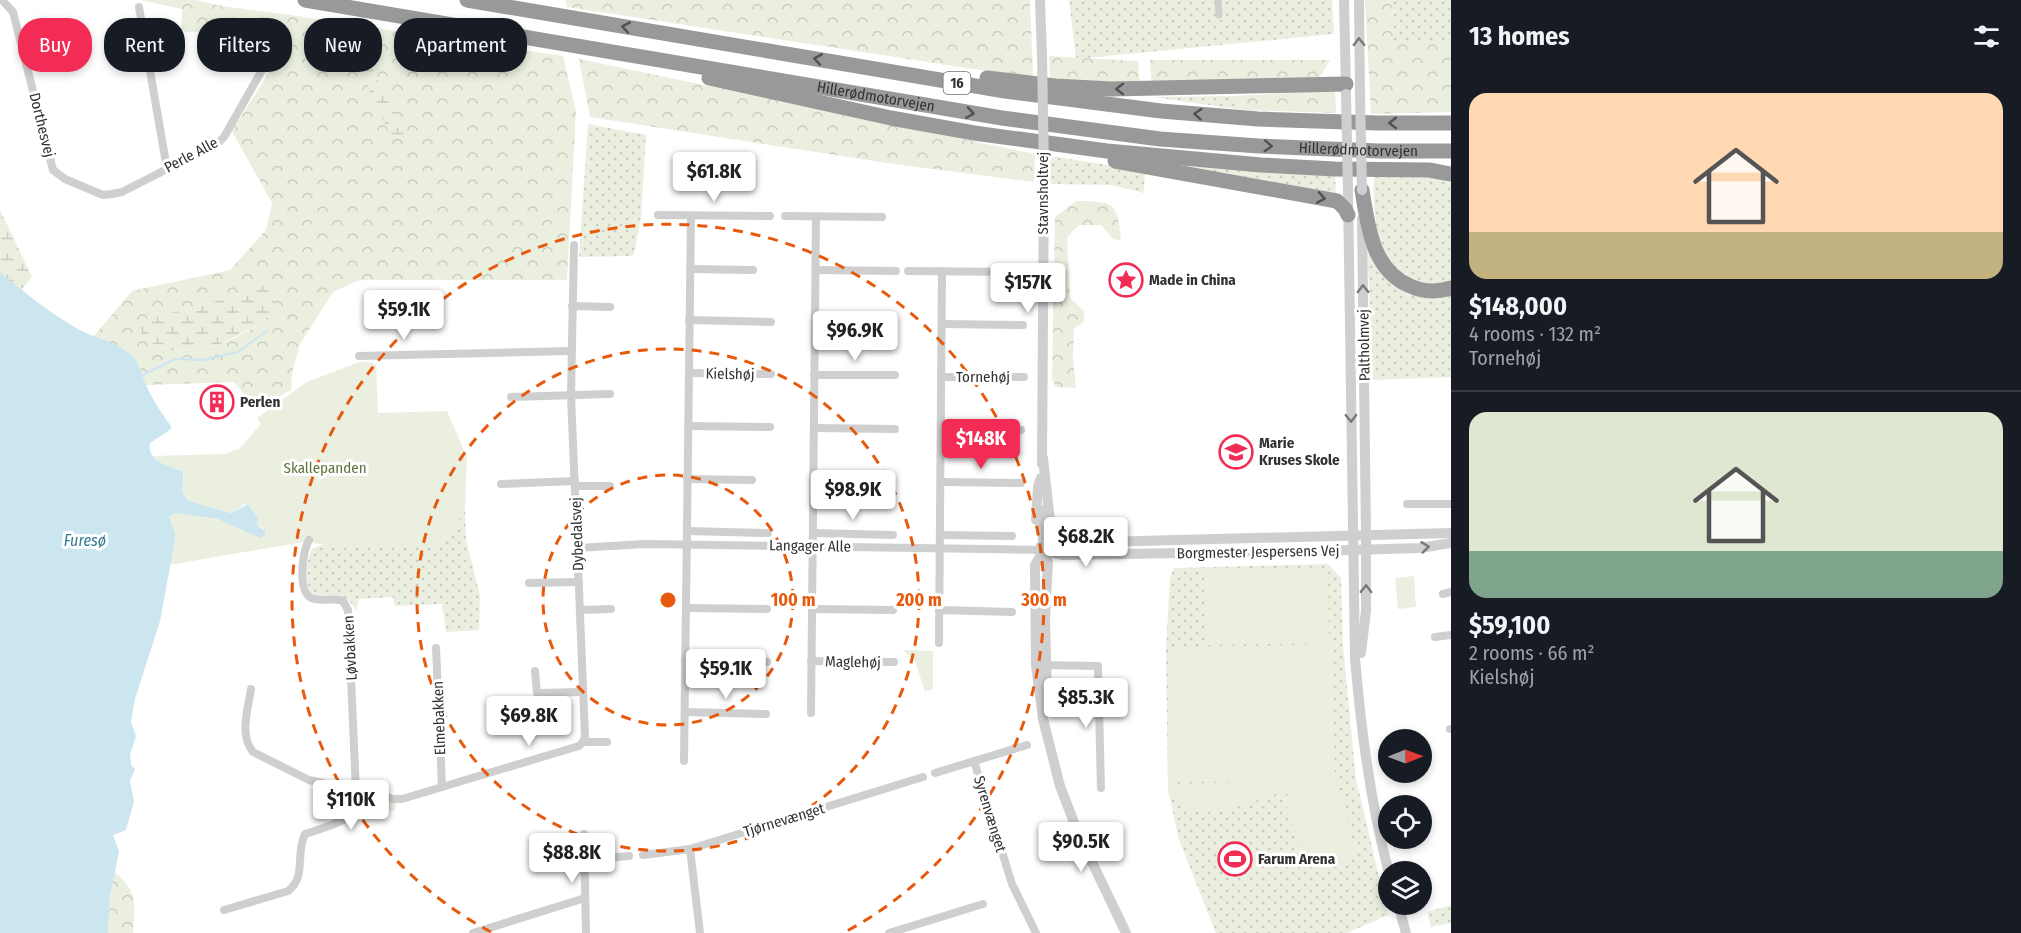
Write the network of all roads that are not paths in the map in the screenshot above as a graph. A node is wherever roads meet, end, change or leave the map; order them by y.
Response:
1 (2, 0) edge
2 (305, 0) edge
3 (467, 0) edge
4 (1040, 0) edge
5 (1218, 0) edge
6 (1344, 0) edge
7 (1359, 0) edge
8 (139, 7) dead end
9 (1219, 15) dead end
10 (684, 64) junction
11 (850, 65) junction
12 (261, 72) edge
13 (1353, 89) junction
14 (1451, 123) edge
15 (974, 133) junction
16 (1451, 151) edge
17 (167, 168) junction
18 (1451, 174) edge
19 (65, 179) joint
20 (1355, 191) junction
21 (658, 215) dead end
22 (1348, 215) junction
23 (690, 216) junction
24 (770, 216) dead end
25 (785, 216) dead end
26 (816, 217) junction
27 (882, 217) dead end
28 (574, 245) dead end
29 (690, 269) junction
30 (753, 270) dead end
31 (816, 270) junction
32 (896, 271) dead end
33 (908, 271) dead end
34 (942, 272) junction
35 (1021, 272) dead end
36 (1451, 288) edge
37 (572, 306) junction
38 (610, 307) dead end
39 (689, 320) junction
40 (771, 321) dead end
41 (815, 322) junction
42 (881, 323) dead end
43 (942, 324) junction
44 (1023, 325) dead end
45 (1350, 339) junction
46 (1364, 339) junction
47 (570, 351) junction
48 (359, 356) dead end
49 (689, 374) junction
50 (771, 374) dead end
51 (814, 375) junction
52 (895, 375) dead end
53 (941, 377) junction
54 (1024, 377) dead end
55 (571, 394) junction
56 (610, 394) dead end
57 (511, 397) dead end
58 (688, 426) junction
59 (770, 427) dead end
60 (814, 428) junction
61 (895, 429) dead end
62 (941, 429) junction
63 (1021, 430) dead end
64 (1042, 458) junction
65 (687, 479) junction
66 (752, 480) dead end
67 (882, 480) dead end
68 (813, 481) junction
69 (940, 482) junction
70 (575, 483) junction
71 (1021, 483) dead end
72 (501, 484) dead end
73 (610, 486) dead end
74 (1407, 504) dead end
75 (1451, 504) edge
76 (687, 531) junction
77 (768, 533) dead end
78 (813, 533) junction
79 (1451, 533) edge
80 (893, 534) dead end
81 (1366, 534) junction
82 (940, 535) junction
83 (1353, 535) junction
84 (1012, 536) dead end
85 (309, 540) dead end
86 (1451, 543) edge
87 (687, 545) junction
88 (813, 546) junction
89 (577, 548) junction
90 (940, 549) junction
91 (1043, 550) junction
92 (1353, 550) junction
93 (1366, 550) junction
94 (579, 582) junction
95 (529, 583) dead end
96 (686, 608) junction
97 (611, 609) dead end
98 (767, 609) dead end
99 (812, 609) junction
100 (580, 610) junction
101 (893, 610) dead end
102 (939, 610) junction
103 (1011, 612) dead end
104 (1451, 635) edge
105 (1435, 638) dead end
106 (939, 643) dead end
107 (436, 648) dead end
108 (685, 660) junction
109 (811, 661) junction
110 (767, 662) dead end
111 (894, 662) dead end
112 (1040, 665) junction
113 (535, 671) dead end
114 (251, 689) dead end
115 (1358, 689) junction
116 (583, 692) junction
117 (685, 712) junction
118 (811, 713) dead end
119 (766, 714) dead end
120 (583, 742) junction
121 (607, 742) dead end
122 (1027, 745) dead end
123 (684, 761) dead end
124 (974, 761) junction
125 (934, 773) dead end
126 (923, 777) dead end
127 (442, 787) junction
128 (1101, 788) dead end
129 (356, 791) junction
130 (584, 834) dead end
131 (690, 849) junction
132 (643, 855) dead end
133 (629, 856) dead end
134 (585, 860) junction
135 (1386, 861) edge
136 (585, 898) junction
137 (983, 904) dead end
138 (224, 910) dead end
139 (1401, 915) edge
140 (473, 933) edge
141 (586, 933) edge
142 (700, 933) edge
143 (889, 933) edge
144 (1036, 933) edge
145 (1126, 933) edge
146 (1406, 933) edge

1 - 19 street, Dorthesvej
2 - 10 highway, Hillerødmotorvejen / 16
11 -> 3 highway, Hillerødmotorvejen / 16
4 - 64 street, Stavnsholtvej, bridge
5 - 9 street
6 - 13 street, Paltholmvej
13 -> 7 street, Paltholmvej
8 - 17 street
10 - 15 highway
10 -> 16 highway, Hillerødmotorvejen / 16
13 -> 11 highway
14 -> 11 highway, Hillerødmotorvejen / 16
12 - 17 street, Perle Alle
13 - 20 street, Paltholmvej, bridge
15 - 18 highway
15 -> 22 highway
17 - 19 street, Perle Alle
20 - 22 street, Paltholmvej
20 - 36 highway
46 -> 20 street, Paltholmvej
21 - 23 street
22 - 45 street, Paltholmvej
23 - 24 street
23 - 29 street, Kielshøj
25 - 26 street
26 - 27 street
26 - 31 street, Maglehøj
28 - 37 street, Dybedalsvej
29 - 30 street
29 - 39 street, Kielshøj
31 - 32 street
31 - 41 street, Maglehøj
33 - 34 street
34 - 35 street
34 - 43 street, Tornehøj
37 - 38 street
37 - 47 street, Dybedalsvej
39 - 40 street
39 - 49 street, Kielshøj
41 - 42 street
41 - 51 street, Maglehøj
43 - 44 street
43 - 53 street, Tornehøj
45 - 46 street
45 -> 83 street, Paltholmvej
46 - 81 street, Paltholmvej
47 - 48 street
47 - 55 street, Dybedalsvej
49 - 50 street, Kielshøj
49 - 58 street, Kielshøj
51 - 52 street
51 - 60 street, Maglehøj
53 - 54 street, Tornehøj
53 - 62 street, Tornehøj
55 - 56 street
55 - 57 street
55 - 70 street, Dybedalsvej
58 - 59 street
58 - 65 street, Kielshøj
60 - 61 street
60 - 68 street, Maglehøj
62 - 63 street
62 - 69 street, Tornehøj
64 - 91 street, Stavnsholtvej
64 - 91 street, Stavnsholtvej
65 - 66 street
65 - 76 street, Kielshøj
67 - 68 street
68 - 78 street, Maglehøj
69 - 71 street
69 - 82 street, Tornehøj
70 - 72 street, Dybedalsvej
70 - 73 street, Dybedalsvej
70 - 89 street, Dybedalsvej
74 - 75 street
76 - 77 street
76 - 87 street, Kielshøj
78 - 80 street
78 - 88 street, Maglehøj
79 - 81 street, Borgmester Jespersens Vej
81 - 83 street, Borgmester Jespersens Vej
81 - 93 street, Paltholmvej
82 - 84 street
82 - 90 street, Tornehøj
83 - 91 street, Borgmester Jespersens Vej
83 - 92 street, Paltholmvej
85 - 129 street, Løvbakken
93 -> 86 street, Borgmester Jespersens Vej
87 - 88 street, Langager Alle
87 - 89 street, Langager Alle
87 - 96 street, Kielshøj
88 - 90 street, Langager Alle
88 - 99 street, Maglehøj
89 - 94 street, Dybedalsvej
90 - 91 street, Langager Alle
90 - 102 street, Tornehøj
91 - 92 street, Borgmester Jespersens Vej
91 - 112 street, Stavnsholtvej
92 - 93 street, Borgmester Jespersens Vej
92 - 115 street, Paltholmvej
115 -> 93 street, Paltholmvej
94 - 95 street, Dybedalsvej
94 - 100 street, Dybedalsvej
96 - 98 street
96 - 108 street, Kielshøj
97 - 100 street
99 - 101 street
99 - 109 street, Maglehøj
100 - 116 street, Dybedalsvej
102 - 103 street
102 - 106 street, Tornehøj
104 - 105 street
107 - 127 street, Elmebakken
108 - 110 street
108 - 117 street, Kielshøj
109 - 111 street, Maglehøj
109 - 118 street, Maglehøj
112 - 128 street
112 - 145 street, Stavnsholtvej
113 - 116 street
114 - 129 street
115 - 135 street, Paltholmvej
116 - 120 street, Dybedalsvej
117 - 119 street
117 - 123 street, Kielshøj
120 - 121 street
120 - 127 street
122 - 124 street
124 - 125 street
124 - 144 street, Syrenvænget
126 - 131 street, Tjørnevænget
127 - 129 street
129 - 138 street
130 - 134 street
131 - 132 street, Tjørnevænget
131 - 142 street
133 - 134 street
134 - 136 street
136 - 140 street
136 - 141 street
137 - 143 street
139 - 146 street

